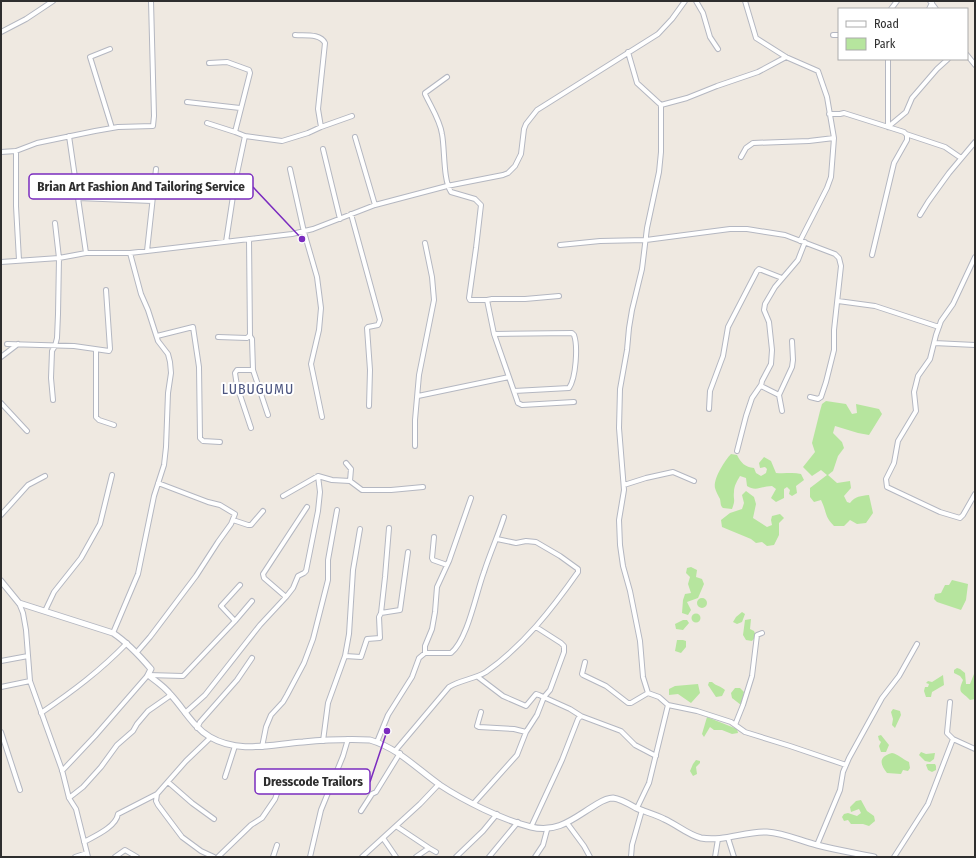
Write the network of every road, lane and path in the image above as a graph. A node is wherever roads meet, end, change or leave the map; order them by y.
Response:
1 (53, 1) edge
2 (152, 1) edge
3 (685, 1) edge
4 (696, 1) edge
5 (745, 1) edge
6 (1, 32) edge
7 (295, 35) dead end
8 (833, 35) dead end
9 (838, 35) edge
10 (110, 49) dead end
11 (718, 49) dead end
12 (628, 52) junction
13 (968, 56) edge
14 (786, 57) junction
15 (888, 60) edge
16 (947, 60) edge
17 (209, 63) dead end
18 (975, 65) edge
19 (447, 77) dead end
20 (188, 102) dead end
21 (661, 105) junction
22 (240, 108) junction
23 (829, 114) junction
24 (352, 116) dead end
25 (207, 123) dead end
26 (321, 127) junction
27 (888, 127) junction
28 (112, 128) junction
29 (235, 132) junction
30 (906, 134) junction
31 (69, 136) junction
32 (245, 136) junction
33 (355, 137) dead end
34 (834, 138) junction
35 (975, 142) edge
36 (323, 149) dead end
37 (16, 151) junction
38 (1, 152) edge
39 (741, 157) dead end
40 (961, 158) junction
41 (156, 169) dead end
42 (290, 169) dead end
43 (447, 186) junction
44 (78, 198) junction
45 (152, 201) junction
46 (375, 205) junction
47 (351, 214) junction
48 (920, 215) dead end
49 (340, 219) junction
50 (54, 223) dead end
51 (304, 232) junction
52 (249, 239) junction
53 (646, 240) junction
54 (800, 241) junction
55 (226, 242) junction
56 (805, 242) junction
57 (426, 243) dead end
58 (560, 245) dead end
59 (147, 251) junction
60 (130, 253) junction
61 (86, 254) junction
62 (872, 255) dead end
63 (975, 257) edge
64 (59, 258) junction
65 (19, 260) junction
66 (1, 262) edge
67 (782, 278) junction
68 (106, 290) dead end
69 (559, 296) dead end
70 (487, 300) junction
71 (838, 301) junction
72 (938, 327) junction
73 (494, 334) junction
74 (157, 336) junction
75 (250, 336) junction
76 (218, 337) dead end
77 (792, 341) dead end
78 (934, 343) junction
79 (7, 344) dead end
80 (18, 344) junction
81 (975, 345) edge
82 (55, 346) junction
83 (96, 350) junction
84 (1, 357) edge
85 (253, 370) junction
86 (509, 377) junction
87 (761, 385) junction
88 (514, 391) junction
89 (779, 395) junction
90 (418, 396) junction
91 (810, 397) dead end
92 (53, 400) dead end
93 (1, 402) edge
94 (574, 402) dead end
95 (369, 406) dead end
96 (709, 409) dead end
97 (782, 411) dead end
98 (268, 415) dead end
99 (322, 417) dead end
100 (114, 425) dead end
101 (251, 428) dead end
102 (27, 431) dead end
103 (220, 442) dead end
104 (415, 446) dead end
105 (737, 452) dead end
106 (346, 463) dead end
107 (112, 475) dead end
108 (45, 476) dead end
109 (318, 476) junction
110 (694, 480) dead end
111 (350, 481) junction
112 (158, 482) junction
113 (624, 485) junction
114 (423, 487) dead end
115 (975, 494) edge
116 (284, 496) dead end
117 (471, 498) dead end
118 (307, 507) dead end
119 (337, 510) dead end
120 (263, 511) dead end
121 (1, 515) edge
122 (504, 517) dead end
123 (233, 520) junction
124 (389, 528) dead end
125 (360, 529) dead end
126 (434, 537) dead end
127 (497, 539) junction
128 (408, 552) dead end
129 (447, 565) junction
130 (1, 581) edge
131 (240, 585) dead end
132 (286, 597) junction
133 (252, 601) dead end
134 (19, 603) junction
135 (45, 612) junction
136 (380, 613) junction
137 (235, 621) junction
138 (536, 628) junction
139 (113, 633) junction
140 (762, 633) dead end
141 (127, 643) junction
142 (917, 644) dead end
143 (137, 652) junction
144 (425, 653) junction
145 (28, 656) junction
146 (345, 656) junction
147 (252, 658) dead end
148 (1, 662) edge
149 (585, 662) dead end
150 (148, 675) junction
151 (478, 677) junction
152 (30, 681) junction
153 (1, 687) edge
154 (648, 693) junction
155 (171, 695) junction
156 (544, 697) junction
157 (950, 702) dead end
158 (668, 705) junction
159 (41, 712) junction
160 (480, 712) dead end
161 (185, 713) junction
162 (581, 716) junction
163 (735, 725) junction
164 (197, 728) junction
165 (1, 732) edge
166 (526, 732) junction
167 (210, 738) junction
168 (348, 739) junction
169 (953, 739) junction
170 (323, 741) junction
171 (377, 742) junction
172 (235, 746) junction
173 (262, 747) junction
174 (975, 749) edge
175 (398, 752) junction
176 (656, 756) junction
177 (846, 765) junction
178 (62, 771) junction
179 (225, 777) dead end
180 (168, 782) junction
181 (439, 784) junction
182 (279, 788) dead end
183 (20, 790) dead end
184 (157, 794) junction
185 (69, 798) junction
186 (474, 803) junction
187 (639, 809) junction
188 (361, 811) dead end
189 (497, 814) junction
190 (214, 819) dead end
191 (518, 822) junction
192 (567, 823) junction
193 (396, 826) junction
194 (531, 827) junction
195 (547, 830) junction
196 (383, 838) junction
197 (728, 838) junction
198 (718, 839) junction
199 (84, 842) junction
200 (277, 845) dead end
201 (817, 845) junction
202 (428, 848) junction
203 (436, 852) dead end
204 (87, 855) edge
205 (75, 857) edge
206 (115, 857) edge
207 (136, 857) edge
208 (214, 857) edge
209 (218, 857) edge
210 (273, 857) edge
211 (310, 857) edge
212 (362, 857) edge
213 (396, 857) edge
214 (416, 857) edge
215 (456, 857) edge
216 (489, 857) edge
217 (535, 857) edge
218 (590, 857) edge
219 (631, 857) edge
220 (715, 857) edge
221 (734, 857) edge
222 (874, 857) edge
223 (894, 857) edge

1 - 6 street
2 - 28 street
3 - 12 street
4 - 11 street
5 - 14 street
7 - 26 street
8 - 9 street
10 - 28 street
12 - 21 street
12 - 43 street
13 - 18 street
14 - 21 street
14 - 23 street
15 - 27 street
16 - 27 street
17 - 22 street
19 - 43 street
20 - 22 street
21 - 53 street
22 - 29 street
23 - 27 street
23 - 34 street
24 - 26 street
25 - 29 street
26 - 32 street
27 - 30 street
28 - 31 street
29 - 32 street
30 - 40 street
30 - 62 street
31 - 37 street
31 - 44 street
32 - 55 street
33 - 46 street
34 - 39 street
34 - 54 street
35 - 40 street
36 - 49 street
37 - 38 street
37 - 65 street
40 - 48 street
41 - 45 street
42 - 51 street
43 - 46 street
43 - 70 street
44 - 45 street
44 - 61 street
45 - 59 street
46 - 47 street
47 - 49 street
47 - 95 street
49 - 51 street
50 - 64 street
51 - 52 street
51 - 99 street
52 - 55 street
52 - 75 street
53 - 54 street
53 - 58 street
53 - 113 street
54 - 56 street
55 - 59 street
56 - 67 street
56 - 71 street
57 - 90 street
59 - 60 street
60 - 61 street
60 - 74 street
61 - 64 street
63 - 72 street
64 - 65 street
64 - 82 street
65 - 66 street
67 - 87 street
67 - 96 street
68 - 83 street
69 - 70 street
70 - 73 street
71 - 72 street
71 - 91 street
72 - 78 street
73 - 86 street
73 - 88 street
74 - 103 street
74 - 112 street
75 - 76 street
75 - 85 street
77 - 89 street
78 - 81 street
78 - 115 street
79 - 80 street
80 - 82 street
80 - 84 street
82 - 83 street
82 - 92 street
83 - 100 street
85 - 98 street
85 - 101 street
86 - 88 street
86 - 90 street
87 - 89 street
87 - 105 street
88 - 94 street
89 - 97 street
90 - 104 street
93 - 102 street
106 - 111 street
107 - 135 street
108 - 121 street
109 - 111 street
109 - 116 street
109 - 132 street
110 - 113 street
111 - 114 street
112 - 123 street
112 - 139 street
113 - 154 street
117 - 129 street
118 - 132 street
119 - 173 street
120 - 123 street
122 - 127 street
123 - 143 street
124 - 136 street
125 - 146 street
126 - 129 street
127 - 138 street
127 - 144 street
128 - 136 street
129 - 144 street
130 - 134 street
131 - 137 street
132 - 161 street
133 - 137 street
134 - 135 street
134 - 145 street
135 - 139 street
136 - 146 street
137 - 150 street
138 - 151 street
138 - 156 street
139 - 141 street
140 - 163 street
141 - 143 street
141 - 159 street
142 - 177 street
143 - 150 street
144 - 171 street
145 - 148 street
145 - 152 street
146 - 170 street
147 - 164 street
149 - 154 street
150 - 155 street
150 - 178 street
151 - 156 street
151 - 175 street
152 - 153 street
152 - 159 street
154 - 158 street
155 - 161 street
155 - 185 street
156 - 162 street
156 - 166 street
157 - 169 street
158 - 163 street
158 - 176 street
159 - 178 street
160 - 166 street
161 - 164 street
162 - 176 street
162 - 194 street
163 - 177 street
164 - 167 street
165 - 183 street
166 - 186 street
167 - 172 street
167 - 180 street
168 - 170 street
168 - 171 street
168 - 211 street
169 - 174 street
169 - 223 street
170 - 173 street
171 - 175 street
172 - 173 street
172 - 179 street
175 - 181 street
175 - 188 street
176 - 187 street
177 - 201 street
178 - 185 street
180 - 184 street
180 - 190 street
181 - 186 street
181 - 193 street
182 - 209 street
184 - 199 street
184 - 208 street
185 - 199 street
186 - 189 street
187 - 192 street
187 - 198 street
187 - 219 street
189 - 191 street
189 - 215 street
191 - 194 street
191 - 216 street
192 - 195 street
192 - 218 street
193 - 196 street
193 - 202 street
194 - 195 street
195 - 217 street
196 - 212 street
196 - 213 street
197 - 198 street
197 - 201 street
197 - 221 street
198 - 220 street
199 - 204 street
200 - 210 street
201 - 222 street
202 - 203 street
202 - 214 street
204 - 205 street
206 - 207 street

